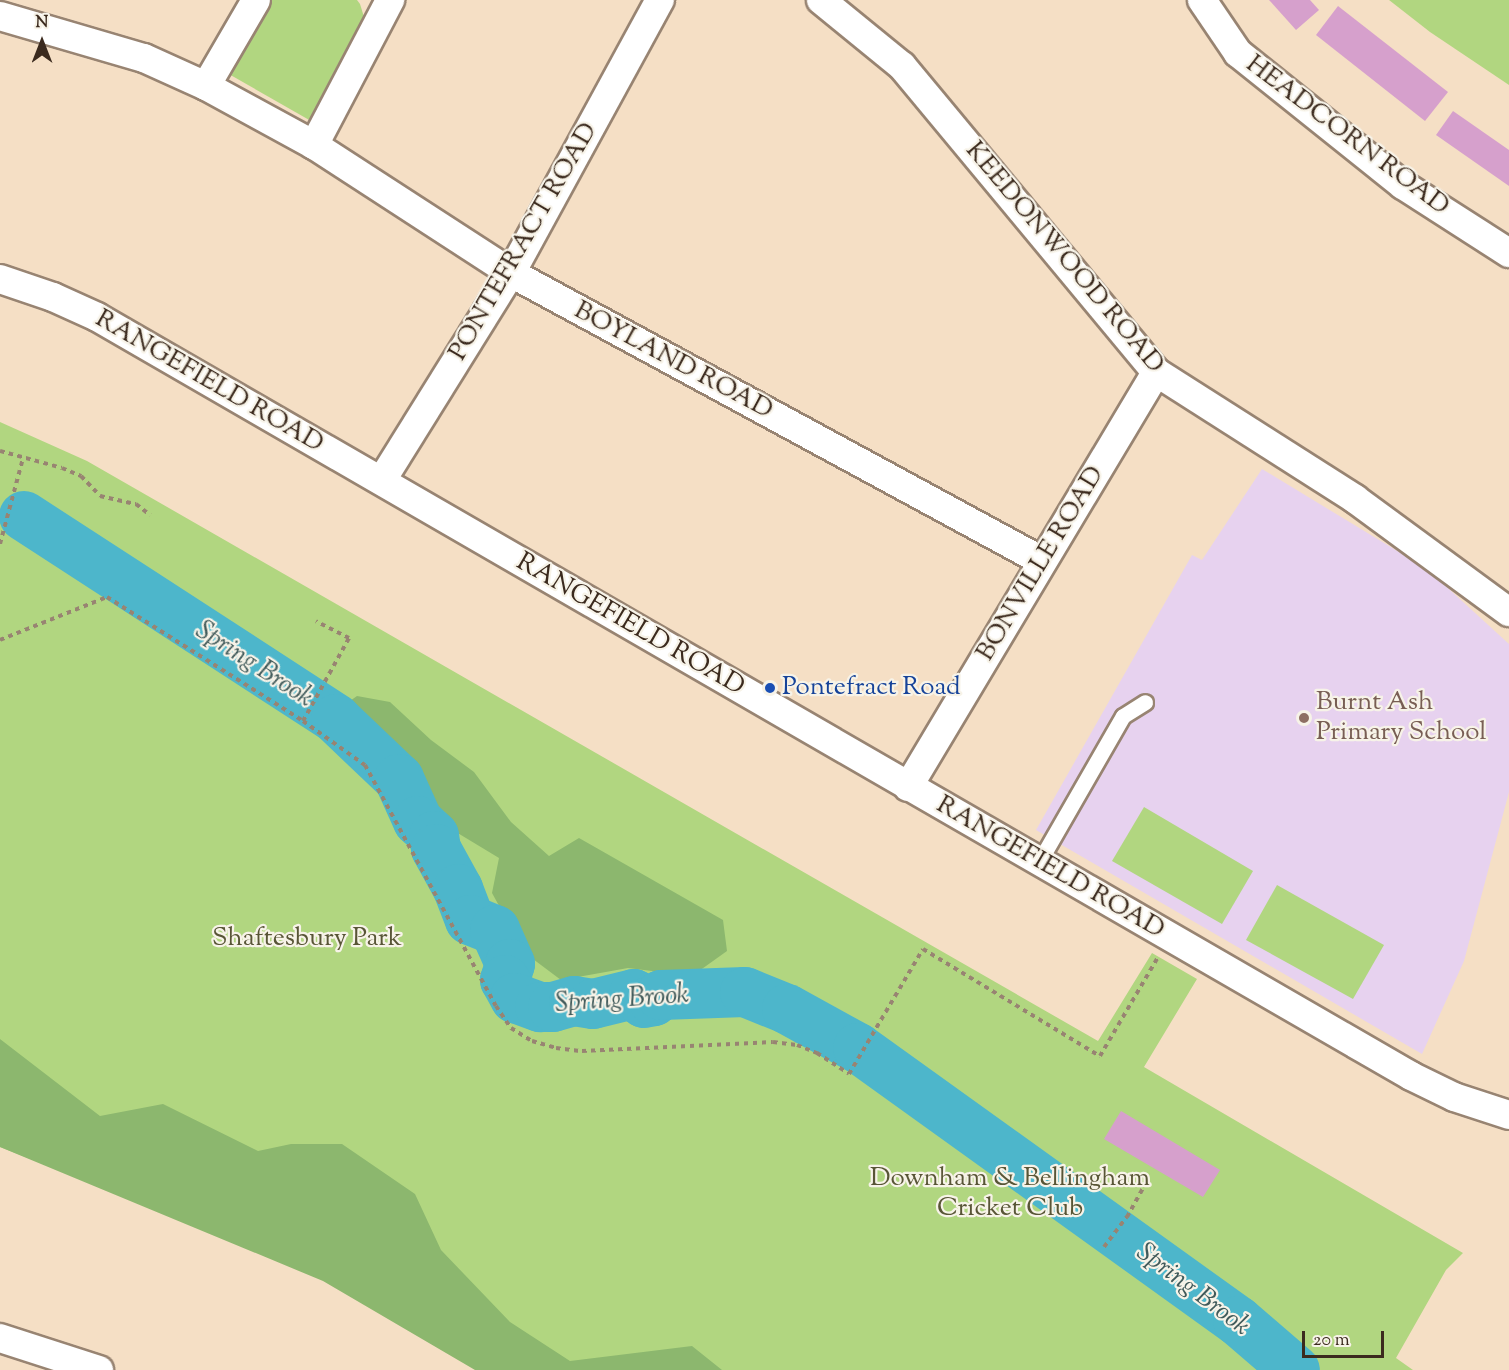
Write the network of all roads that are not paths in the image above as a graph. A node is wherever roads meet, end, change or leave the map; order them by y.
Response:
1 (256, 0) edge
2 (390, 0) edge
3 (660, 0) edge
4 (820, 0) edge
5 (1202, 0) edge
6 (0, 16) edge
7 (206, 86) junction
8 (314, 145) junction
9 (1509, 253) edge
10 (511, 273) junction
11 (0, 279) edge
12 (1156, 372) junction
13 (382, 480) junction
14 (1042, 561) junction
15 (1509, 612) edge
16 (1145, 702) dead end
17 (908, 787) junction
18 (1039, 862) junction
19 (1509, 1115) edge
20 (0, 1338) edge
21 (99, 1370) edge

1 - 7 street
2 - 8 street
3 - 10 street, PONTEFRACT ROAD
4 - 12 street, KEEDONWOOD ROAD
5 - 9 street, HEADCORN ROAD
6 - 7 street, BOYLAND ROAD
7 - 8 street, BOYLAND ROAD
8 - 10 street, BOYLAND ROAD
10 - 13 street, PONTEFRACT ROAD
10 - 14 street, BOYLAND ROAD
11 - 13 street, RANGEFIELD ROAD
12 - 14 street, BONVILLE ROAD
12 - 15 street, KEEDONWOOD ROAD
13 - 17 street, RANGEFIELD ROAD
14 - 17 street, BONVILLE ROAD
16 - 18 lane
17 - 18 street, RANGEFIELD ROAD
18 - 19 street, RANGEFIELD ROAD
20 - 21 street

